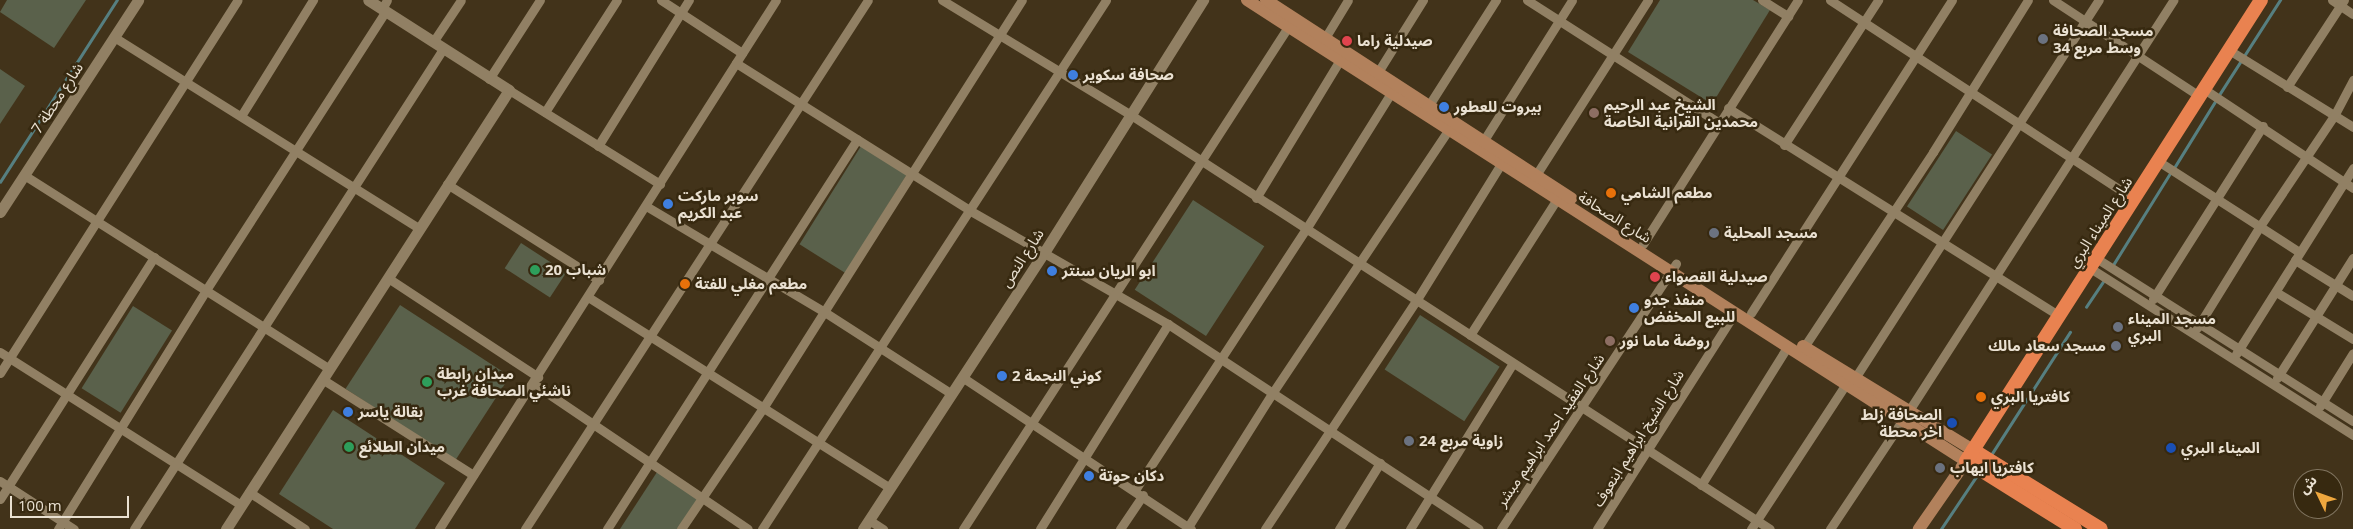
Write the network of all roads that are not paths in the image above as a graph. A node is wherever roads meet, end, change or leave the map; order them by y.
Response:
1 (138, 0) edge
2 (238, 0) edge
3 (313, 0) edge
4 (368, 0) edge
5 (460, 0) edge
6 (540, 0) edge
7 (617, 0) edge
8 (662, 0) edge
9 (689, 0) edge
10 (776, 0) edge
11 (868, 0) edge
12 (1022, 0) edge
13 (1106, 0) edge
14 (1203, 0) edge
15 (1247, 0) edge
16 (1348, 0) edge
17 (1423, 0) edge
18 (1496, 0) edge
19 (1527, 0) edge
20 (1572, 0) edge
21 (1648, 0) edge
22 (1762, 0) edge
23 (1798, 0) edge
24 (1830, 0) edge
25 (1878, 0) edge
26 (1952, 0) edge
27 (2028, 0) edge
28 (2053, 0) edge
29 (2099, 0) edge
30 (2174, 0) edge
31 (2261, 0) edge
32 (945, 1) edge
33 (1271, 1) edge
34 (2339, 2) edge
35 (385, 7) edge
36 (681, 13) junction
37 (2353, 14) edge
38 (1788, 16) junction
39 (1864, 21) junction
40 (2085, 21) junction
41 (1558, 22) junction
42 (1288, 27) junction
43 (998, 35) junction
44 (114, 38) junction
45 (1325, 38) junction
46 (438, 46) junction
47 (2229, 50) junction
48 (742, 53) junction
49 (1612, 55) junction
50 (1916, 55) junction
51 (2139, 55) junction
52 (1340, 60) junction
53 (736, 63) junction
54 (1057, 71) junction
55 (1378, 72) junction
56 (489, 79) junction
57 (2353, 80) edge
58 (187, 81) junction
59 (2287, 87) junction
60 (509, 90) junction
61 (1970, 90) junction
62 (1391, 93) junction
63 (2202, 93) junction
64 (800, 105) junction
65 (1429, 105) junction
66 (1728, 108) junction
67 (545, 112) junction
68 (1131, 114) junction
69 (241, 116) junction
70 (2334, 116) junction
71 (1718, 122) junction
72 (2020, 124) junction
73 (2262, 126) junction
74 (2353, 127) edge
75 (1449, 130) junction
76 (858, 140) junction
77 (1484, 140) junction
78 (1784, 144) junction
79 (598, 146) junction
80 (295, 151) junction
81 (2306, 156) junction
82 (2072, 158) junction
83 (2158, 160) junction
84 (1200, 162) junction
85 (1501, 164) junction
86 (2353, 168) edge
87 (911, 172) junction
88 (24, 175) junction
89 (1536, 175) junction
90 (1838, 178) junction
91 (2344, 182) junction
92 (447, 184) junction
93 (660, 184) junction
94 (353, 188) junction
95 (2353, 188) edge
96 (1256, 198) junction
97 (1557, 199) junction
98 (2218, 199) junction
99 (2134, 200) junction
100 (646, 206) junction
101 (969, 210) junction
102 (0, 212) edge
103 (1894, 212) junction
104 (98, 222) junction
105 (2260, 226) junction
106 (419, 228) junction
107 (1306, 230) junction
108 (712, 244) junction
109 (1643, 244) junction
110 (1943, 244) junction
111 (1045, 251) junction
112 (2297, 256) junction
113 (154, 257) junction
114 (2353, 258) edge
115 (2093, 263) junction
116 (1361, 265) junction
117 (1673, 267) junction
118 (388, 278) junction
119 (1996, 278) junction
120 (769, 279) junction
121 (599, 280) junction
122 (2336, 285) junction
123 (206, 290) junction
124 (1116, 292) junction
125 (2276, 292) junction
126 (2156, 295) junction
127 (2353, 296) edge
128 (588, 297) junction
129 (1416, 300) junction
130 (2149, 304) junction
131 (823, 312) junction
132 (1734, 312) junction
133 (1751, 314) junction
134 (2059, 316) junction
135 (2316, 316) junction
136 (1168, 324) junction
137 (2200, 324) junction
138 (262, 326) junction
139 (2194, 332) junction
140 (1470, 335) junction
141 (652, 336) junction
142 (2353, 338) edge
143 (1788, 346) junction
144 (1804, 346) junction
145 (880, 348) junction
146 (2240, 349) junction
147 (0, 352) edge
148 (2353, 353) edge
149 (9, 358) junction
150 (1221, 358) junction
151 (2234, 358) junction
152 (1513, 363) junction
153 (330, 369) junction
154 (710, 371) junction
155 (0, 373) edge
156 (2280, 374) junction
157 (962, 377) junction
158 (322, 380) junction
159 (536, 380) junction
160 (1850, 381) junction
161 (2273, 384) junction
162 (66, 393) junction
163 (950, 393) junction
164 (1271, 395) junction
165 (2322, 402) junction
166 (763, 408) junction
167 (1583, 408) junction
168 (2316, 412) junction
169 (1905, 416) junction
170 (2353, 421) edge
171 (1031, 422) junction
172 (594, 423) junction
173 (120, 427) junction
174 (1328, 431) junction
175 (2353, 435) edge
176 (820, 443) junction
177 (1646, 449) junction
178 (1970, 455) junction
179 (1086, 456) junction
180 (176, 461) junction
181 (651, 461) junction
182 (1380, 463) junction
183 (473, 475) junction
184 (4, 484) edge
185 (1701, 484) junction
186 (889, 487) junction
187 (249, 492) junction
188 (1139, 492) junction
189 (1429, 496) junction
190 (702, 497) junction
191 (0, 499) edge
192 (241, 505) junction
193 (1757, 520) junction
194 (866, 524) edge
195 (60, 525) edge
196 (443, 527) edge
197 (1190, 528) edge
198 (74, 529) edge
199 (134, 529) edge
200 (226, 529) edge
201 (305, 529) edge
202 (525, 529) edge
203 (607, 529) edge
204 (681, 529) edge
205 (748, 529) edge
206 (762, 529) edge
207 (883, 529) edge
208 (963, 529) edge
209 (1040, 529) edge
210 (1120, 529) edge
211 (1265, 529) edge
212 (1339, 529) edge
213 (1410, 529) edge
214 (1479, 529) edge
215 (1501, 529) edge
216 (1597, 529) edge
217 (1751, 529) edge
218 (1770, 529) edge
219 (1830, 529) edge
220 (1920, 529) edge
221 (2074, 529) edge
222 (2101, 529) edge

1 - 44 street, شارع محطة 7
2 - 58 street
3 - 69 street
4 - 35 street
5 - 46 street
6 - 56 street
7 - 67 street
8 - 36 street
9 - 36 street
10 - 48 street
11 - 64 street
12 - 43 street
13 - 54 street
14 - 68 street, شارع النص
15 - 42 main road, شارع الصحافة
16 - 45 street
17 - 55 street
18 - 65 street
19 - 41 street
20 - 41 street
21 - 49 street
22 - 38 street
23 - 38 street
24 - 39 street
25 - 39 street
26 - 50 street
27 - 61 street
28 - 40 street
29 - 40 street
30 - 51 street
31 - 47 highway, شارع الميناء البري
32 - 43 street
33 - 45 main road, شارع الصحافة
34 - 37 street
34 - 59 street
35 - 46 street
35 - 80 street
36 - 48 street
36 - 79 street
38 - 66 street
39 - 50 street
39 - 78 street
40 - 51 street
40 - 72 street
41 - 49 street
41 - 77 street
42 - 52 main road, شارع الصحافة
42 - 84 street
43 - 54 street
43 - 87 street
44 - 58 street
44 - 88 street, شارع محطة 7
45 - 55 main road, شارع الصحافة
46 - 56 street
46 - 94 street
47 - 59 street
47 - 63 highway, شارع الميناء البري
48 - 53 street
49 - 71 street
49 - 89 street
50 - 61 street
50 - 90 street
51 - 63 street
51 - 82 street
52 - 62 main road, شارع الصحافة
52 - 96 street
53 - 64 street
53 - 93 street
54 - 68 street
54 - 101 street
55 - 65 main road, شارع الصحافة
56 - 60 street
57 - 70 street
58 - 69 street
58 - 104 street
59 - 70 street
60 - 67 street
60 - 92 street
61 - 72 street
61 - 103 street
62 - 75 main road, شارع الصحافة
62 - 107 street
63 - 73 street
63 - 83 highway, شارع الميناء البري
64 - 76 street
64 - 108 street
65 - 77 main road, شارع الصحافة
66 - 71 street
66 - 78 street
67 - 79 street
68 - 84 street
68 - 111 street, شارع النص
69 - 80 street
70 - 74 street
70 - 81 street
71 - 109 street
72 - 82 street
72 - 110 street
73 - 81 street
73 - 98 street
75 - 85 main road, شارع الصحافة
75 - 116 street
76 - 87 street
76 - 120 street
77 - 89 main road, شارع الصحافة
78 - 90 street
79 - 93 street
80 - 94 street
80 - 123 street
81 - 91 street
81 - 105 street
82 - 99 street
82 - 119 street
83 - 98 street
83 - 99 highway, شارع الميناء البري
84 - 96 street
84 - 124 street
85 - 97 main road, شارع الصحافة
85 - 129 street
86 - 91 street
87 - 101 street
87 - 131 street
88 - 102 street, شارع محطة 7
88 - 104 street
89 - 109 main road, شارع الصحافة
90 - 103 street
90 - 133 street
91 - 95 street
91 - 112 street
92 - 106 street
92 - 121 street
93 - 100 street
94 - 106 street
94 - 138 street
96 - 107 street
97 - 117 main road, شارع الصحافة
97 - 140 street
98 - 105 street
98 - 126 street
99 - 115 highway, شارع الميناء البري
100 - 108 street
100 - 121 street
101 - 111 street
101 - 145 street
103 - 110 street
103 - 144 street
104 - 113 street
104 - 149 street
105 - 112 street
105 - 137 street
106 - 118 street
107 - 116 street
107 - 150 street
108 - 120 street
108 - 141 street
109 - 117 main road, شارع الصحافة
110 - 119 street
110 - 160 street
111 - 124 street
111 - 157 street, شارع النص
112 - 122 street
112 - 125 street
113 - 123 street
113 - 162 street
114 - 122 street
115 - 126 street
115 - 130 street
115 - 134 highway, شارع الميناء البري
116 - 129 street
116 - 164 street
117 - 132 main road, شارع الصحافة
117 - 133 main road, شارع الصحافة
117 - 167 street, شارع الفقيد احمد ابراهيم مبشر
118 - 153 street
118 - 159 street
119 - 134 street
119 - 169 street
120 - 131 street
120 - 154 street
121 - 128 street
122 - 127 street
122 - 135 street
123 - 138 street
123 - 173 street
124 - 136 street
124 - 171 street
125 - 135 street
125 - 146 street
126 - 130 street
126 - 137 street
128 - 141 street
128 - 159 street
129 - 140 street
129 - 174 street
130 - 139 street
131 - 145 street
131 - 166 street
132 - 143 main road, شارع الصحافة
132 - 177 street, شارع الشيخ ابراهيم ابنعوف
133 - 144 main road, شارع الصحافة
134 - 178 highway, شارع الميناء البري
135 - 142 street
135 - 156 street
136 - 150 street
136 - 179 street
137 - 139 street
137 - 146 street
138 - 153 street
138 - 180 street
139 - 151 street
140 - 152 street
141 - 154 street
141 - 172 street
143 - 160 main road, شارع الصحافة
143 - 185 street
144 - 160 main road, شارع الصحافة
145 - 163 street
145 - 176 street
146 - 151 street
146 - 156 street
147 - 149 street
148 - 165 street
149 - 155 street
149 - 162 street
150 - 164 street
150 - 188 street
151 - 161 street
152 - 167 street
152 - 189 street
153 - 158 street
154 - 166 street
154 - 181 street
156 - 161 street
156 - 165 street
157 - 163 street, شارع النص
157 - 171 street
158 - 183 street
158 - 187 street
159 - 172 street
159 - 183 street
160 - 169 main road, شارع الصحافة
160 - 193 street
161 - 168 street
162 - 173 street
162 - 184 street
163 - 186 street, شارع النص
164 - 174 street
164 - 197 street
165 - 168 street
165 - 170 street
166 - 176 street
166 - 190 street
167 - 177 street
167 - 215 street, شارع الفقيد احمد ابراهيم مبشر
168 - 175 street
169 - 178 main road, شارع الصحافة
169 - 219 street
171 - 179 street
171 - 208 street
172 - 181 street
172 - 202 street
173 - 180 street
173 - 195 street
174 - 182 street
174 - 211 street
176 - 186 street
176 - 206 street
177 - 185 street
177 - 216 street, شارع الشيخ ابراهيم ابنعوف
178 - 220 main road
178 - 221 highway
178 - 222 highway
179 - 188 street
179 - 209 street
180 - 192 street
180 - 199 street
181 - 190 street
181 - 203 street
182 - 189 street
182 - 212 street
183 - 196 street
184 - 191 street
184 - 195 street
185 - 193 street
186 - 194 street, شارع النص
187 - 192 street
187 - 201 street
188 - 197 street
188 - 210 street
189 - 213 street
189 - 214 street
190 - 204 street
190 - 205 street
192 - 200 street
193 - 217 street
193 - 218 street
194 - 207 street
195 - 198 street

